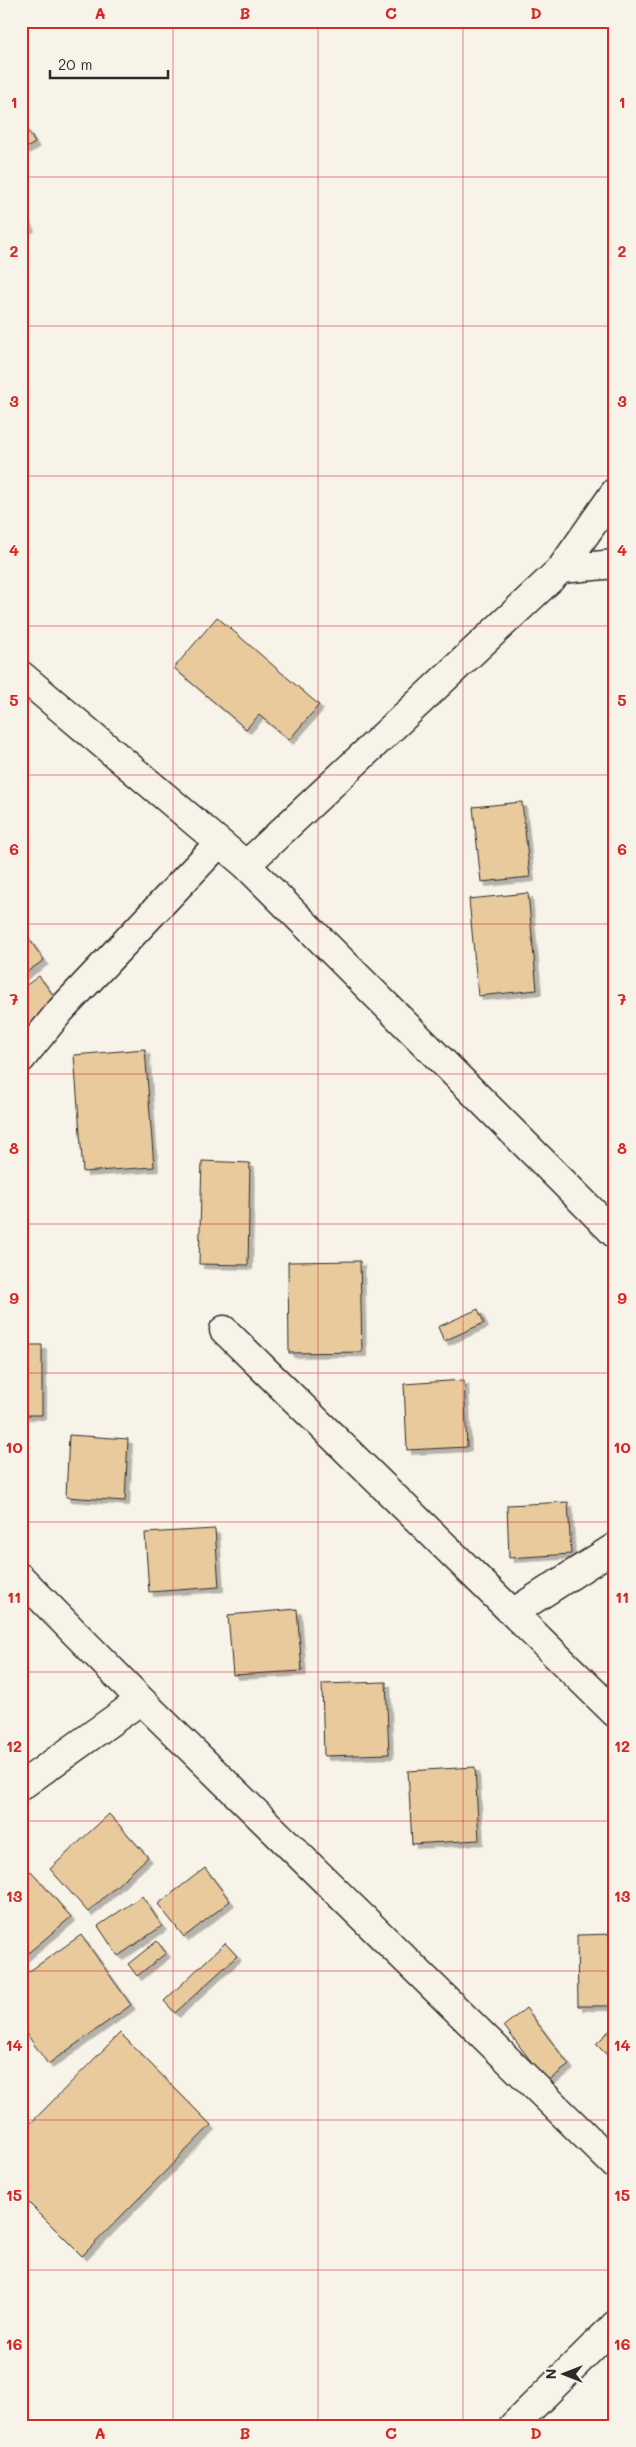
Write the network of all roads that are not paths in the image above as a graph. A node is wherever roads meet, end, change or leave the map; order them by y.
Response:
1 (615, 492) edge
2 (615, 564) edge
3 (561, 570) junction
4 (21, 675) edge
5 (219, 843) junction
6 (246, 864) junction
7 (21, 1059) edge
8 (615, 1234) edge
9 (224, 1330) dead end
10 (615, 1547) edge
11 (21, 1578) edge
12 (514, 1612) junction
13 (141, 1700) junction
14 (615, 1713) edge
15 (21, 1786) edge
16 (615, 2165) edge
17 (615, 2325) edge
18 (513, 2426) edge

1 - 3 street
2 - 3 street
3 - 6 street
4 - 5 street
5 - 6 street
5 - 7 street
6 - 8 street
9 - 12 street
10 - 12 street
11 - 13 street
12 - 14 street
13 - 15 street
13 - 16 street
17 - 18 street

